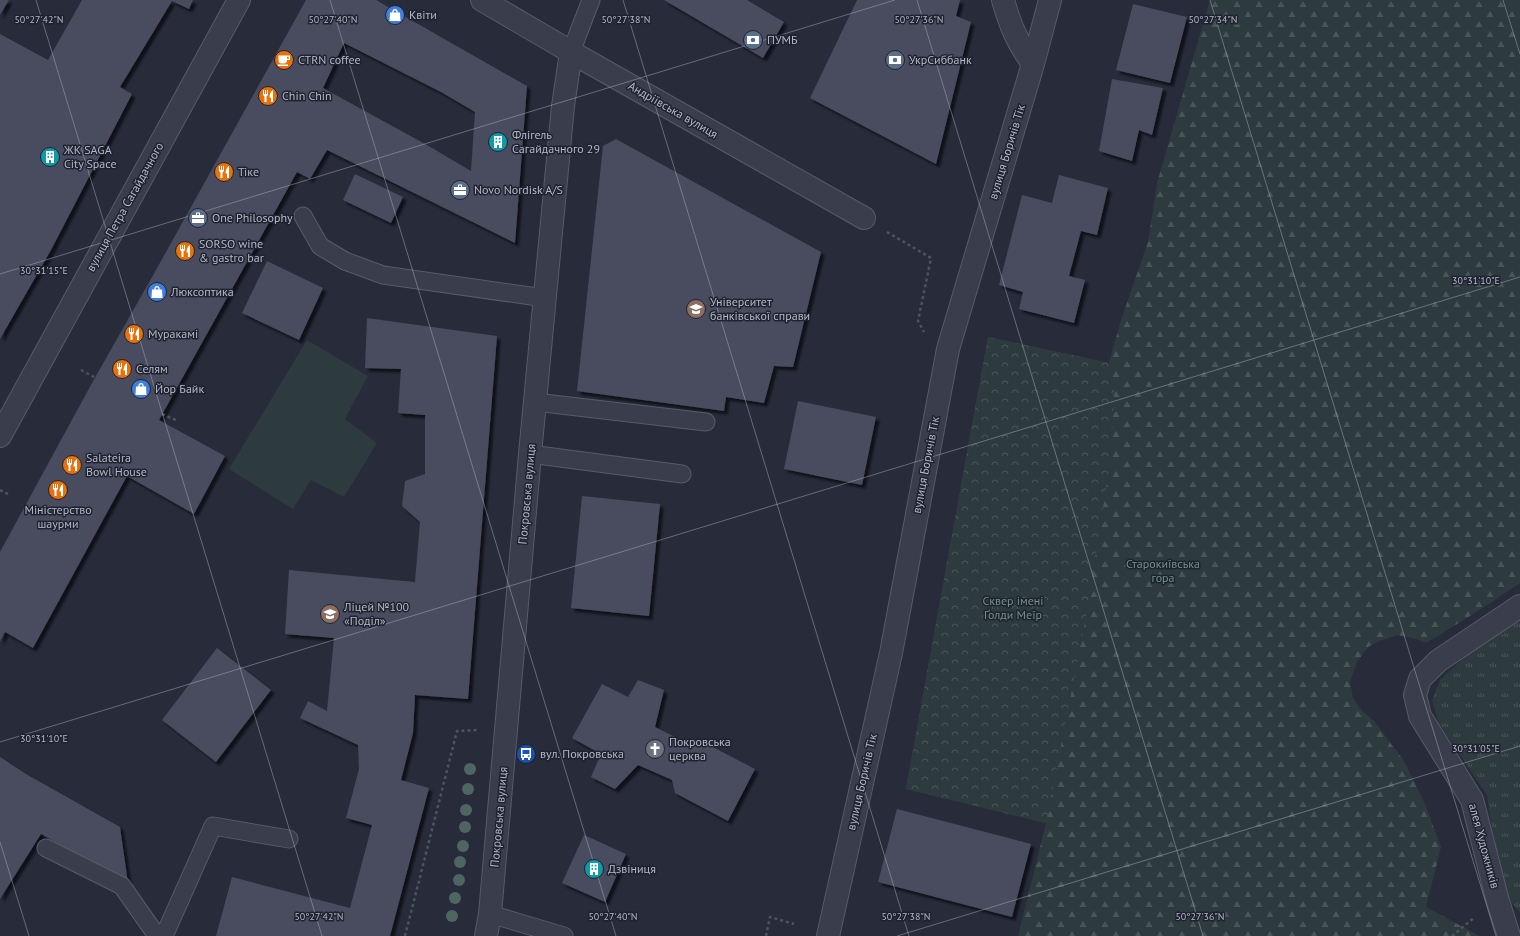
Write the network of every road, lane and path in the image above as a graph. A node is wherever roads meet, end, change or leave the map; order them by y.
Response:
1 (239, 0) edge
2 (482, 0) edge
3 (592, 0) edge
4 (1003, 0) edge
5 (1050, 0) edge
6 (571, 52) junction
7 (1033, 64) junction
8 (303, 216) dead end
9 (864, 218) joint
10 (545, 298) junction
11 (927, 338) dead end
12 (81, 370) dead end
13 (96, 378) dead end
14 (535, 402) junction
15 (162, 414) dead end
16 (176, 420) dead end
17 (706, 422) dead end
18 (0, 436) edge
19 (530, 454) junction
20 (682, 474) dead end
21 (0, 490) edge
22 (10, 495) dead end
23 (1520, 606) edge
24 (483, 729) dead end
25 (289, 839) dead end
26 (46, 848) dead end
27 (490, 914) junction
28 (794, 924) dead end
29 (157, 936) edge
30 (164, 936) edge
31 (405, 936) edge
32 (486, 936) edge
33 (564, 936) edge
34 (766, 936) edge
35 (828, 936) edge
36 (1510, 936) edge

1 - 18 street, вулиця Петра Сагайдачного
2 - 6 street, Андріївська вулиця
3 - 6 lane
4 - 7 street
5 - 7 street, вулиця Боричів Тік
6 - 9 street, Андріївська вулиця
6 - 10 street, Покровська вулиця
7 - 35 street, вулиця Боричів Тік
8 - 10 lane
9 - 11 path
10 - 14 street, Покровська вулиця
12 - 13 path
14 - 17 lane
14 - 19 street, Покровська вулиця
15 - 16 path
19 - 20 lane
19 - 27 street, Покровська вулиця
21 - 22 path
23 - 36 street, алея Художників
24 - 31 path
25 - 30 lane
26 - 29 lane
27 - 32 street, Покровська вулиця
27 - 33 lane
28 - 34 path

